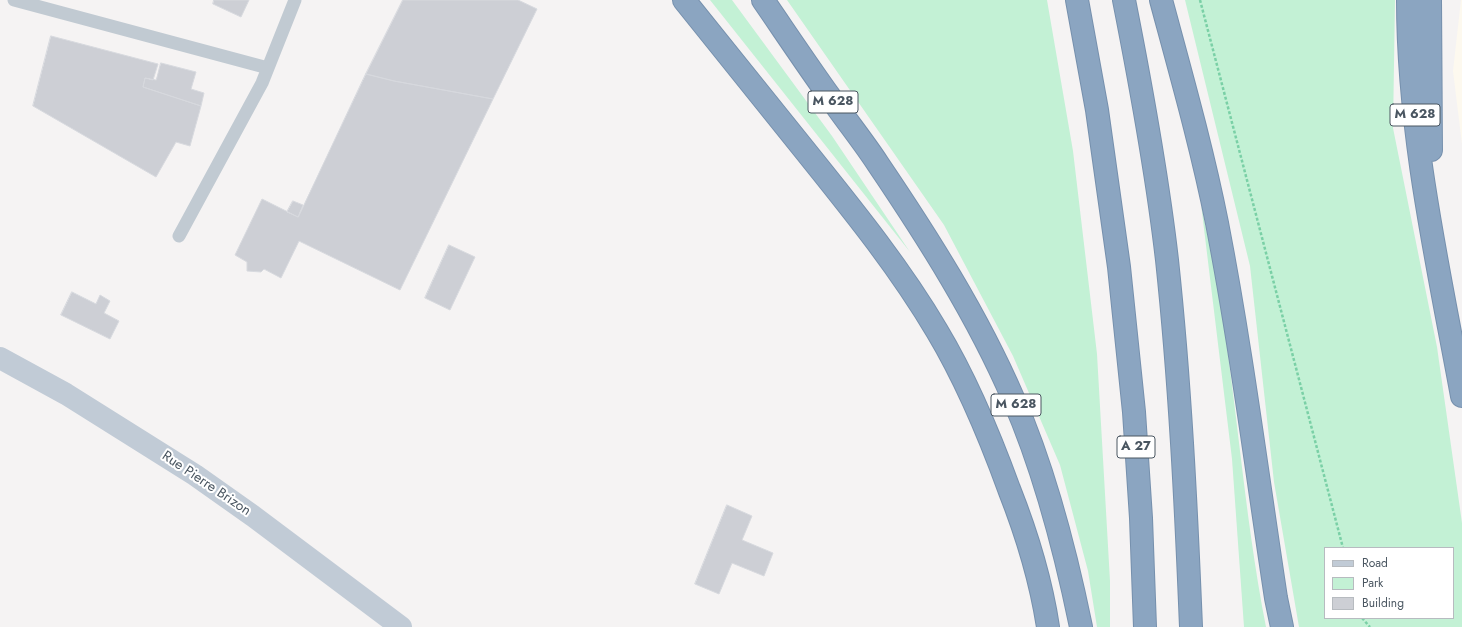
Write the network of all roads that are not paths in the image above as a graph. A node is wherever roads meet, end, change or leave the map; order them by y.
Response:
1 (14, 0) edge
2 (295, 0) edge
3 (684, 0) edge
4 (763, 0) edge
5 (1077, 0) edge
6 (1124, 0) edge
7 (1161, 0) edge
8 (1408, 0) edge
9 (1430, 0) edge
10 (268, 68) junction
11 (1432, 229) junction
12 (180, 236) dead end
13 (0, 358) edge
14 (1462, 396) edge
15 (1190, 621) edge
16 (401, 627) edge
17 (1048, 627) edge
18 (1081, 627) edge
19 (1145, 627) edge
20 (1282, 627) edge

1 - 10 lane
2 - 10 lane
3 - 17 highway
4 - 18 highway, M 628
5 - 19 highway, A 27
6 - 15 highway
7 - 20 highway
8 - 11 highway, M 628
9 - 11 highway, M 628
10 - 12 lane
11 - 14 highway, M 628
13 - 16 main road, Rue Pierre Brizon

